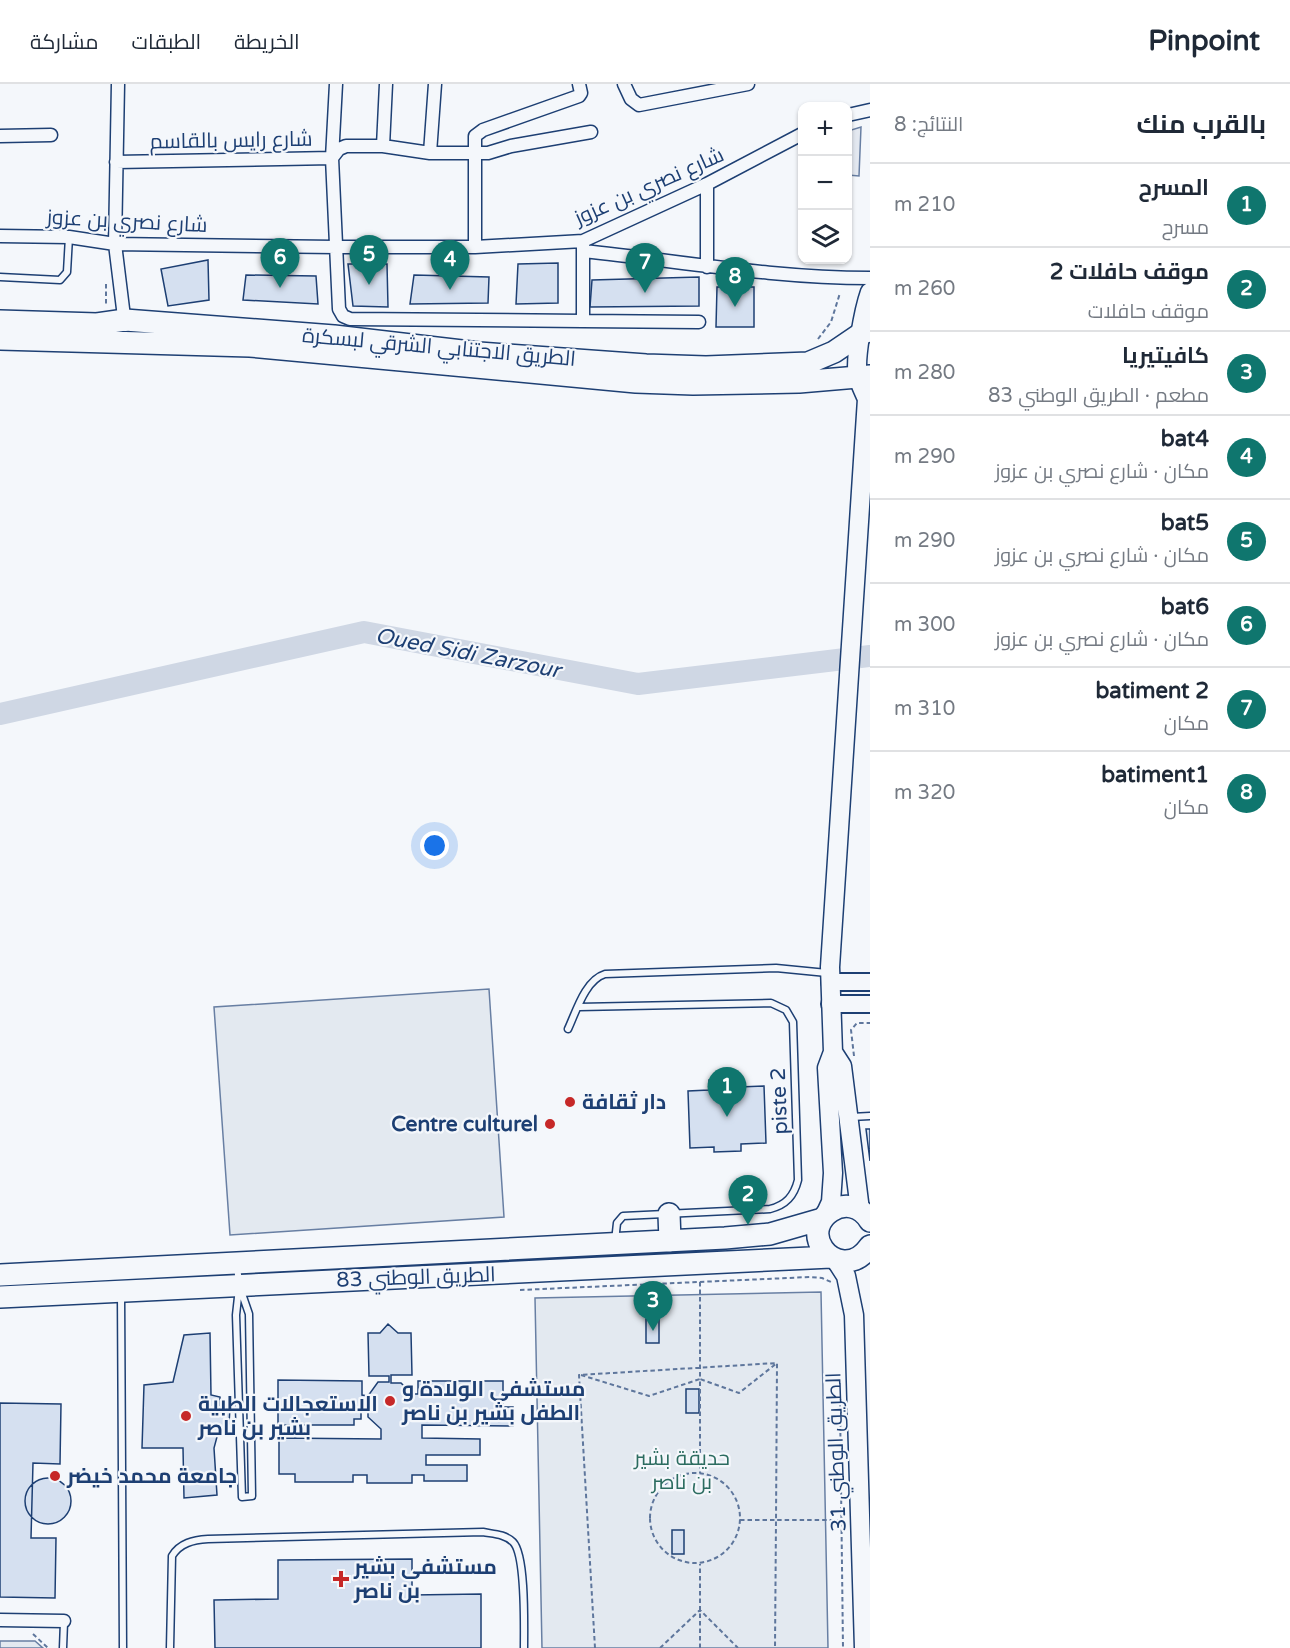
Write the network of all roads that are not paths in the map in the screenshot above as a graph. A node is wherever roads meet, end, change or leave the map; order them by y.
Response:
1 (118, 84) edge
2 (336, 84) edge
3 (386, 84) edge
4 (435, 84) edge
5 (579, 84) edge
6 (624, 84) edge
7 (748, 84) edge
8 (731, 86) edge
9 (870, 110) edge
10 (852, 114) edge
11 (591, 132) dead end
12 (51, 135) dead end
13 (0, 136) edge
14 (798, 136) edge
15 (383, 146) junction
16 (430, 153) junction
17 (474, 153) junction
18 (332, 158) junction
19 (117, 162) junction
20 (707, 184) junction
21 (0, 236) edge
22 (69, 237) junction
23 (115, 244) junction
24 (583, 246) junction
25 (336, 247) junction
26 (475, 247) junction
27 (707, 267) junction
28 (0, 277) edge
29 (870, 278) edge
30 (870, 292) edge
31 (0, 321) edge
32 (583, 321) junction
33 (699, 322) dead end
34 (124, 331) junction
35 (866, 332) edge
36 (0, 339) edge
37 (864, 377) edge
38 (868, 400) edge
39 (830, 974) junction
40 (870, 982) edge
41 (831, 1004) junction
42 (870, 1004) edge
43 (579, 1007) junction
44 (568, 1029) dead end
45 (833, 1052) junction
46 (870, 1116) edge
47 (847, 1118) junction
48 (669, 1214) junction
49 (865, 1216) edge
50 (824, 1217) junction
51 (670, 1241) junction
52 (615, 1245) junction
53 (870, 1246) edge
54 (833, 1258) junction
55 (237, 1262) junction
56 (0, 1275) edge
57 (239, 1285) junction
58 (121, 1291) junction
59 (0, 1297) edge
60 (865, 1453) edge
61 (865, 1473) edge
62 (0, 1620) edge
63 (64, 1621) joint
64 (63, 1648) edge
65 (123, 1648) edge
66 (170, 1648) edge
67 (524, 1648) edge
68 (864, 1648) edge

1 - 19 street
2 - 18 street
3 - 15 street
4 - 16 street
5 - 17 street
6 - 8 street
7 - 8 street
9 - 10 street
11 - 17 street, شارع رايس بالقاسم
12 - 13 street
14 - 20 street, شارع نصري بن عزوز
15 - 16 street, شارع رايس بالقاسم
15 - 18 street, شارع رايس بالقاسم
16 - 17 street, شارع رايس بالقاسم
17 - 26 street
18 - 19 street, شارع رايس بالقاسم
18 - 25 street
19 - 23 street
20 - 24 street, شارع نصري بن عزوز
20 - 27 street
21 - 22 street, شارع نصري بن عزوز
22 - 23 street, شارع نصري بن عزوز
22 - 28 lane
23 - 25 street, شارع نصري بن عزوز
23 - 34 street
24 - 26 street, شارع نصري بن عزوز
24 - 27 street
24 - 32 street
25 - 26 street, شارع نصري بن عزوز
25 - 32 street
27 - 29 street
30 - 35 main road
31 - 34 highway, الطريق الاجتنابي الشرقي لبسكرة
32 - 33 street
34 - 35 highway, الطريق الاجتنابي الشرقي لبسكرة
34 - 36 highway, الطريق الاجتنابي الشرقي لبسكرة
34 - 37 highway, الطريق الاجتنابي الشرقي لبسكرة
35 - 37 main road
37 - 38 main road
38 - 39 main road
39 - 40 main road
39 - 41 main road
39 - 43 lane
41 - 42 main road
41 - 45 main road
43 - 44 lane
43 - 48 lane, piste 2
45 - 47 main road
45 - 50 main road
46 - 47 lane
47 - 49 main road
48 - 51 highway
48 - 52 lane, piste 2
49 - 50 highway, الطريق الوطني 83
50 - 51 highway, الطريق الوطني 83
50 - 54 highway
51 - 52 highway, الطريق الوطني 83
52 - 55 highway, الطريق الوطني 83
53 - 54 highway, الطريق الوطني 83
54 - 57 highway, الطريق الوطني 83
54 - 60 main road, الطريق الوطني 31
55 - 56 highway, الطريق الوطني 83
55 - 57 lane
57 - 57 lane
57 - 58 highway, الطريق الوطني 83
58 - 59 highway, الطريق الوطني 83
58 - 65 lane
60 - 61 main road, الطريق الوطني 31
61 - 68 main road, الطريق الوطني 31
62 - 63 street
63 - 64 lane
66 - 67 lane

